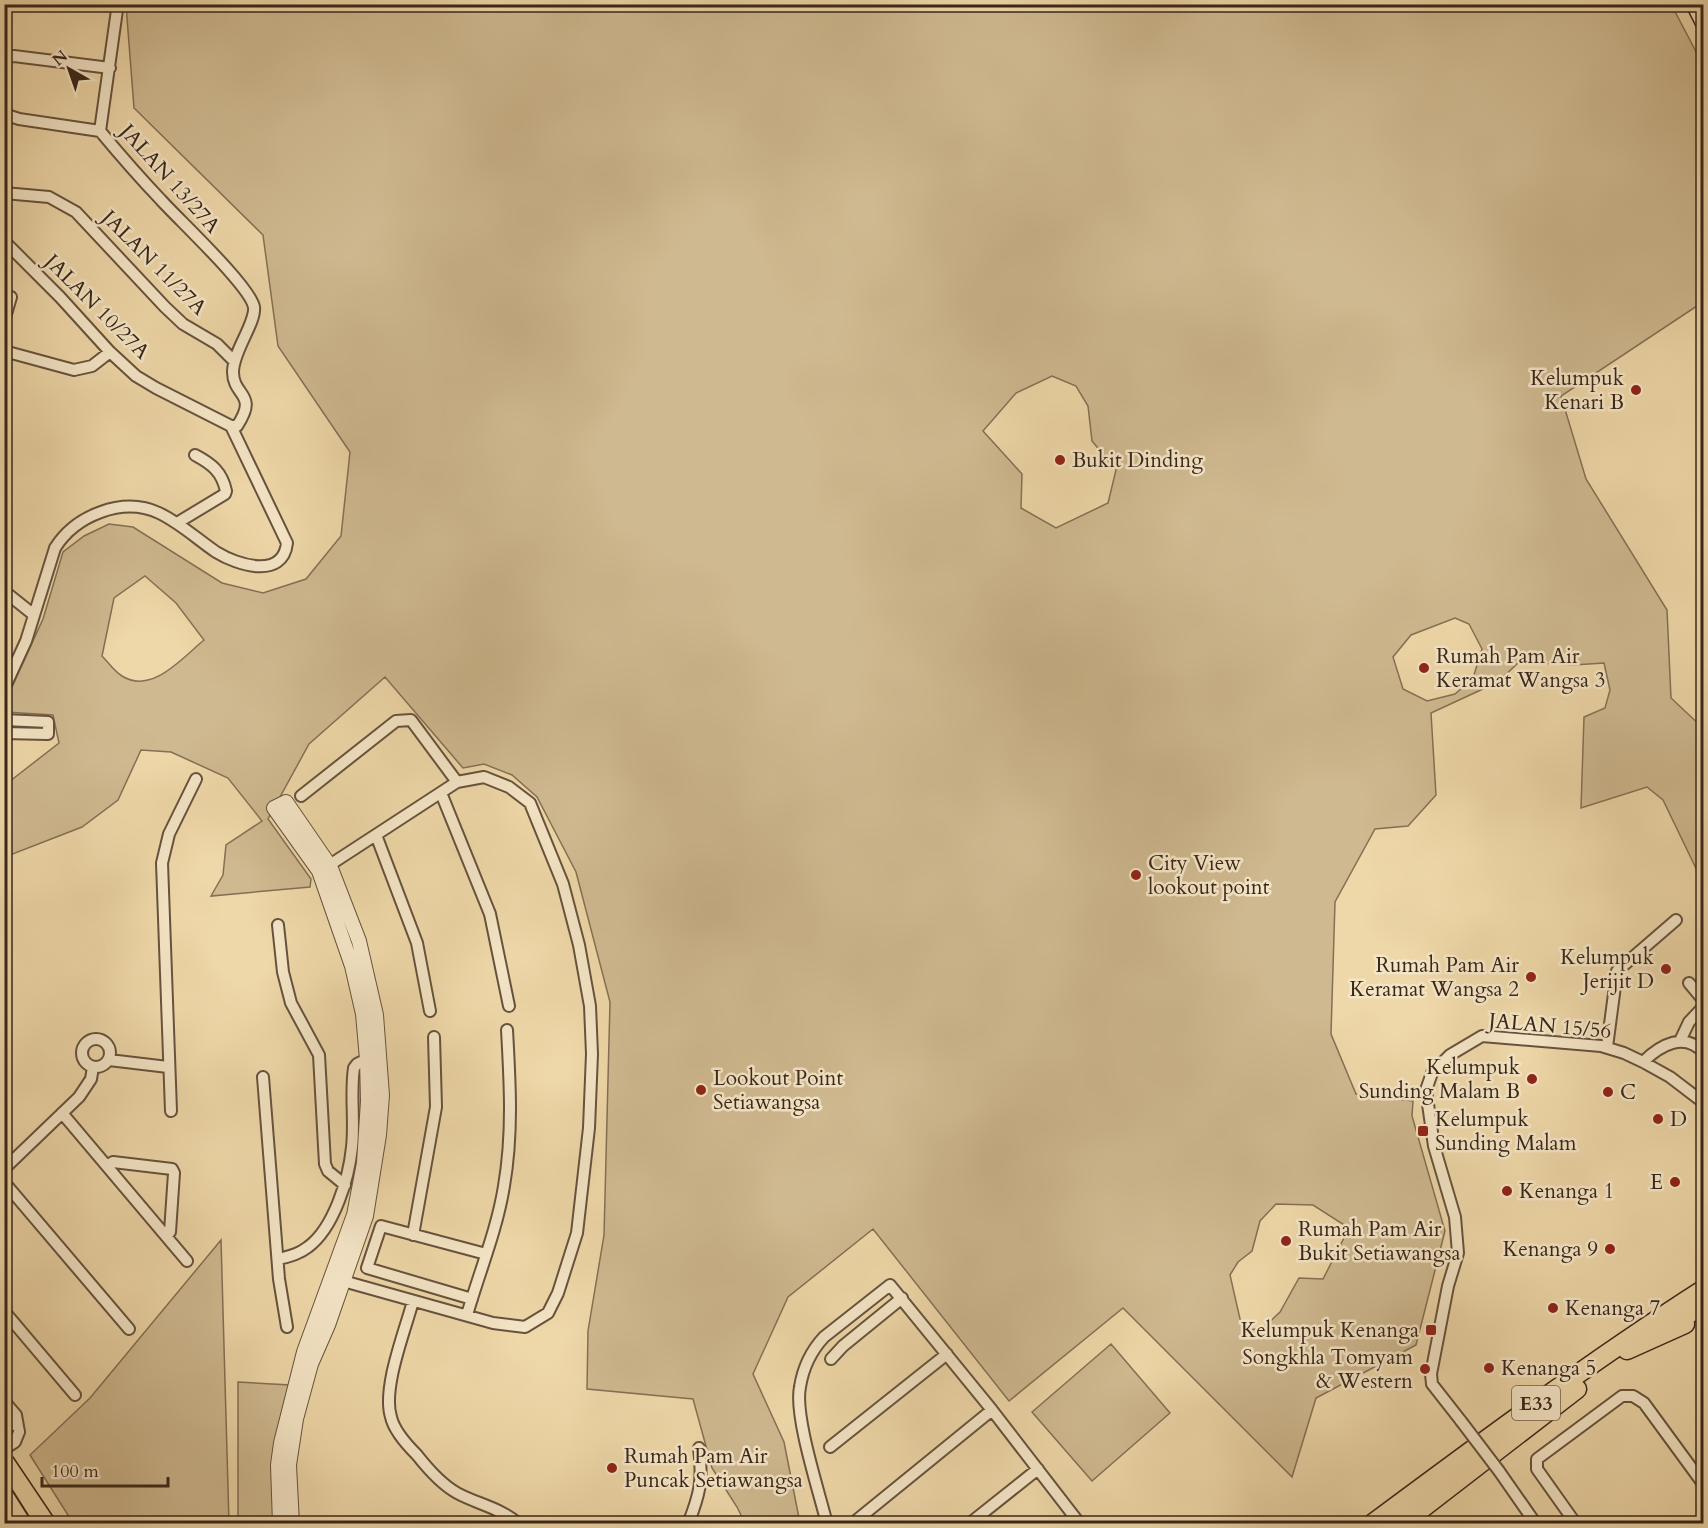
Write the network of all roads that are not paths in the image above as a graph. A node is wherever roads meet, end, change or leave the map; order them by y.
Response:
1 (115, 4) edge
2 (1694, 4) edge
3 (1704, 24) edge
4 (4, 58) edge
5 (110, 68) junction
6 (4, 114) edge
7 (100, 131) junction
8 (4, 193) edge
9 (4, 241) edge
10 (11, 297) dead end
11 (4, 321) edge
12 (4, 351) edge
13 (110, 351) junction
14 (234, 361) junction
15 (231, 426) junction
16 (195, 455) dead end
17 (177, 523) junction
18 (4, 591) edge
19 (34, 615) junction
20 (4, 689) edge
21 (4, 720) edge
22 (4, 733) edge
23 (196, 779) dead end
24 (458, 782) junction
25 (441, 793) junction
26 (302, 796) dead end
27 (376, 835) junction
28 (324, 868) junction
29 (1676, 920) dead end
30 (278, 925) dead end
31 (1689, 983) dead end
32 (1704, 1001) edge
33 (509, 1006) dead end
34 (1704, 1006) edge
35 (430, 1011) dead end
36 (507, 1030) dead end
37 (434, 1036) dead end
38 (1680, 1041) junction
39 (1607, 1047) junction
40 (1704, 1053) edge
41 (367, 1059) junction
42 (109, 1060) junction
43 (1643, 1062) junction
44 (93, 1067) junction
45 (168, 1067) junction
46 (263, 1077) dead end
47 (1704, 1103) edge
48 (171, 1111) dead end
49 (62, 1113) junction
50 (106, 1166) junction
51 (4, 1169) edge
52 (4, 1182) edge
53 (345, 1185) junction
54 (413, 1235) junction
55 (166, 1236) junction
56 (483, 1253) junction
57 (279, 1259) junction
58 (187, 1261) dead end
59 (338, 1280) junction
60 (1704, 1289) edge
61 (902, 1298) junction
62 (469, 1299) junction
63 (413, 1300) junction
64 (1704, 1306) edge
65 (4, 1311) edge
66 (467, 1316) junction
67 (1704, 1316) edge
68 (287, 1327) dead end
69 (129, 1329) dead end
70 (1627, 1350) junction
71 (947, 1354) junction
72 (831, 1359) dead end
73 (75, 1395) dead end
74 (4, 1401) edge
75 (992, 1410) junction
76 (16, 1420) junction
77 (5, 1431) edge
78 (830, 1447) dead end
79 (699, 1448) dead end
80 (4, 1449) edge
81 (1038, 1469) junction
82 (1704, 1485) edge
83 (4, 1494) edge
84 (4, 1504) edge
85 (4, 1517) edge
86 (9, 1524) edge
87 (17, 1524) edge
88 (23, 1524) edge
89 (280, 1524) edge
90 (292, 1524) edge
91 (519, 1524) edge
92 (688, 1524) edge
93 (827, 1524) edge
94 (852, 1524) edge
95 (969, 1524) edge
96 (1080, 1524) edge
97 (1372, 1524) edge
98 (1402, 1524) edge
99 (1536, 1524) edge
100 (1576, 1524) edge

1 - 5 street, JALAN 13/27A
2 - 3 main road
4 - 5 street
5 - 7 street, JALAN 13/27A
6 - 7 street
7 - 14 street, JALAN 13/27A
8 - 14 street, JALAN 11/27A
9 - 13 street, JALAN 10/27A
10 - 11 street
12 - 13 street
13 - 15 street, JALAN 10/27A
14 - 15 street
15 - 17 street
16 - 17 street
17 - 19 street
18 - 19 street
19 - 20 street
21 - 22 street
23 - 45 street
24 - 25 street
24 - 26 street
24 - 66 street
25 - 27 street
25 - 33 street
27 - 28 street
27 - 35 street
28 - 41 street
28 - 59 street
29 - 39 street
30 - 53 street
31 - 32 street
34 - 38 street
36 - 56 street
37 - 54 street
38 - 40 street
38 - 43 street
39 - 43 street, JALAN 15/56
39 - 99 street, JALAN 15/56, bridge
41 - 53 street
41 - 59 street
42 - 44 street
42 - 44 street
42 - 45 street
43 - 47 street, JALAN 15/56
44 - 49 street
45 - 48 street
46 - 57 street
49 - 50 street
49 - 51 street
50 - 55 street
50 - 55 street
52 - 69 street
53 - 57 street
54 - 56 street
54 - 62 street
55 - 58 street
56 - 62 street
57 - 68 street
59 - 63 street
59 - 89 street
59 - 90 street
60 - 97 highway, E33
61 - 71 street
61 - 72 street
61 - 93 street
62 - 66 street
63 - 66 street
63 - 91 street
64 - 70 highway, E33
65 - 73 street
67 - 70 highway
70 - 98 highway, E33
71 - 75 street
71 - 78 street
74 - 76 street
75 - 81 street
75 - 94 street
76 - 77 street
76 - 80 street, bridge
79 - 92 street
81 - 95 street
81 - 96 street
82 - 100 street
83 - 88 main road
84 - 87 main road
85 - 86 highway

